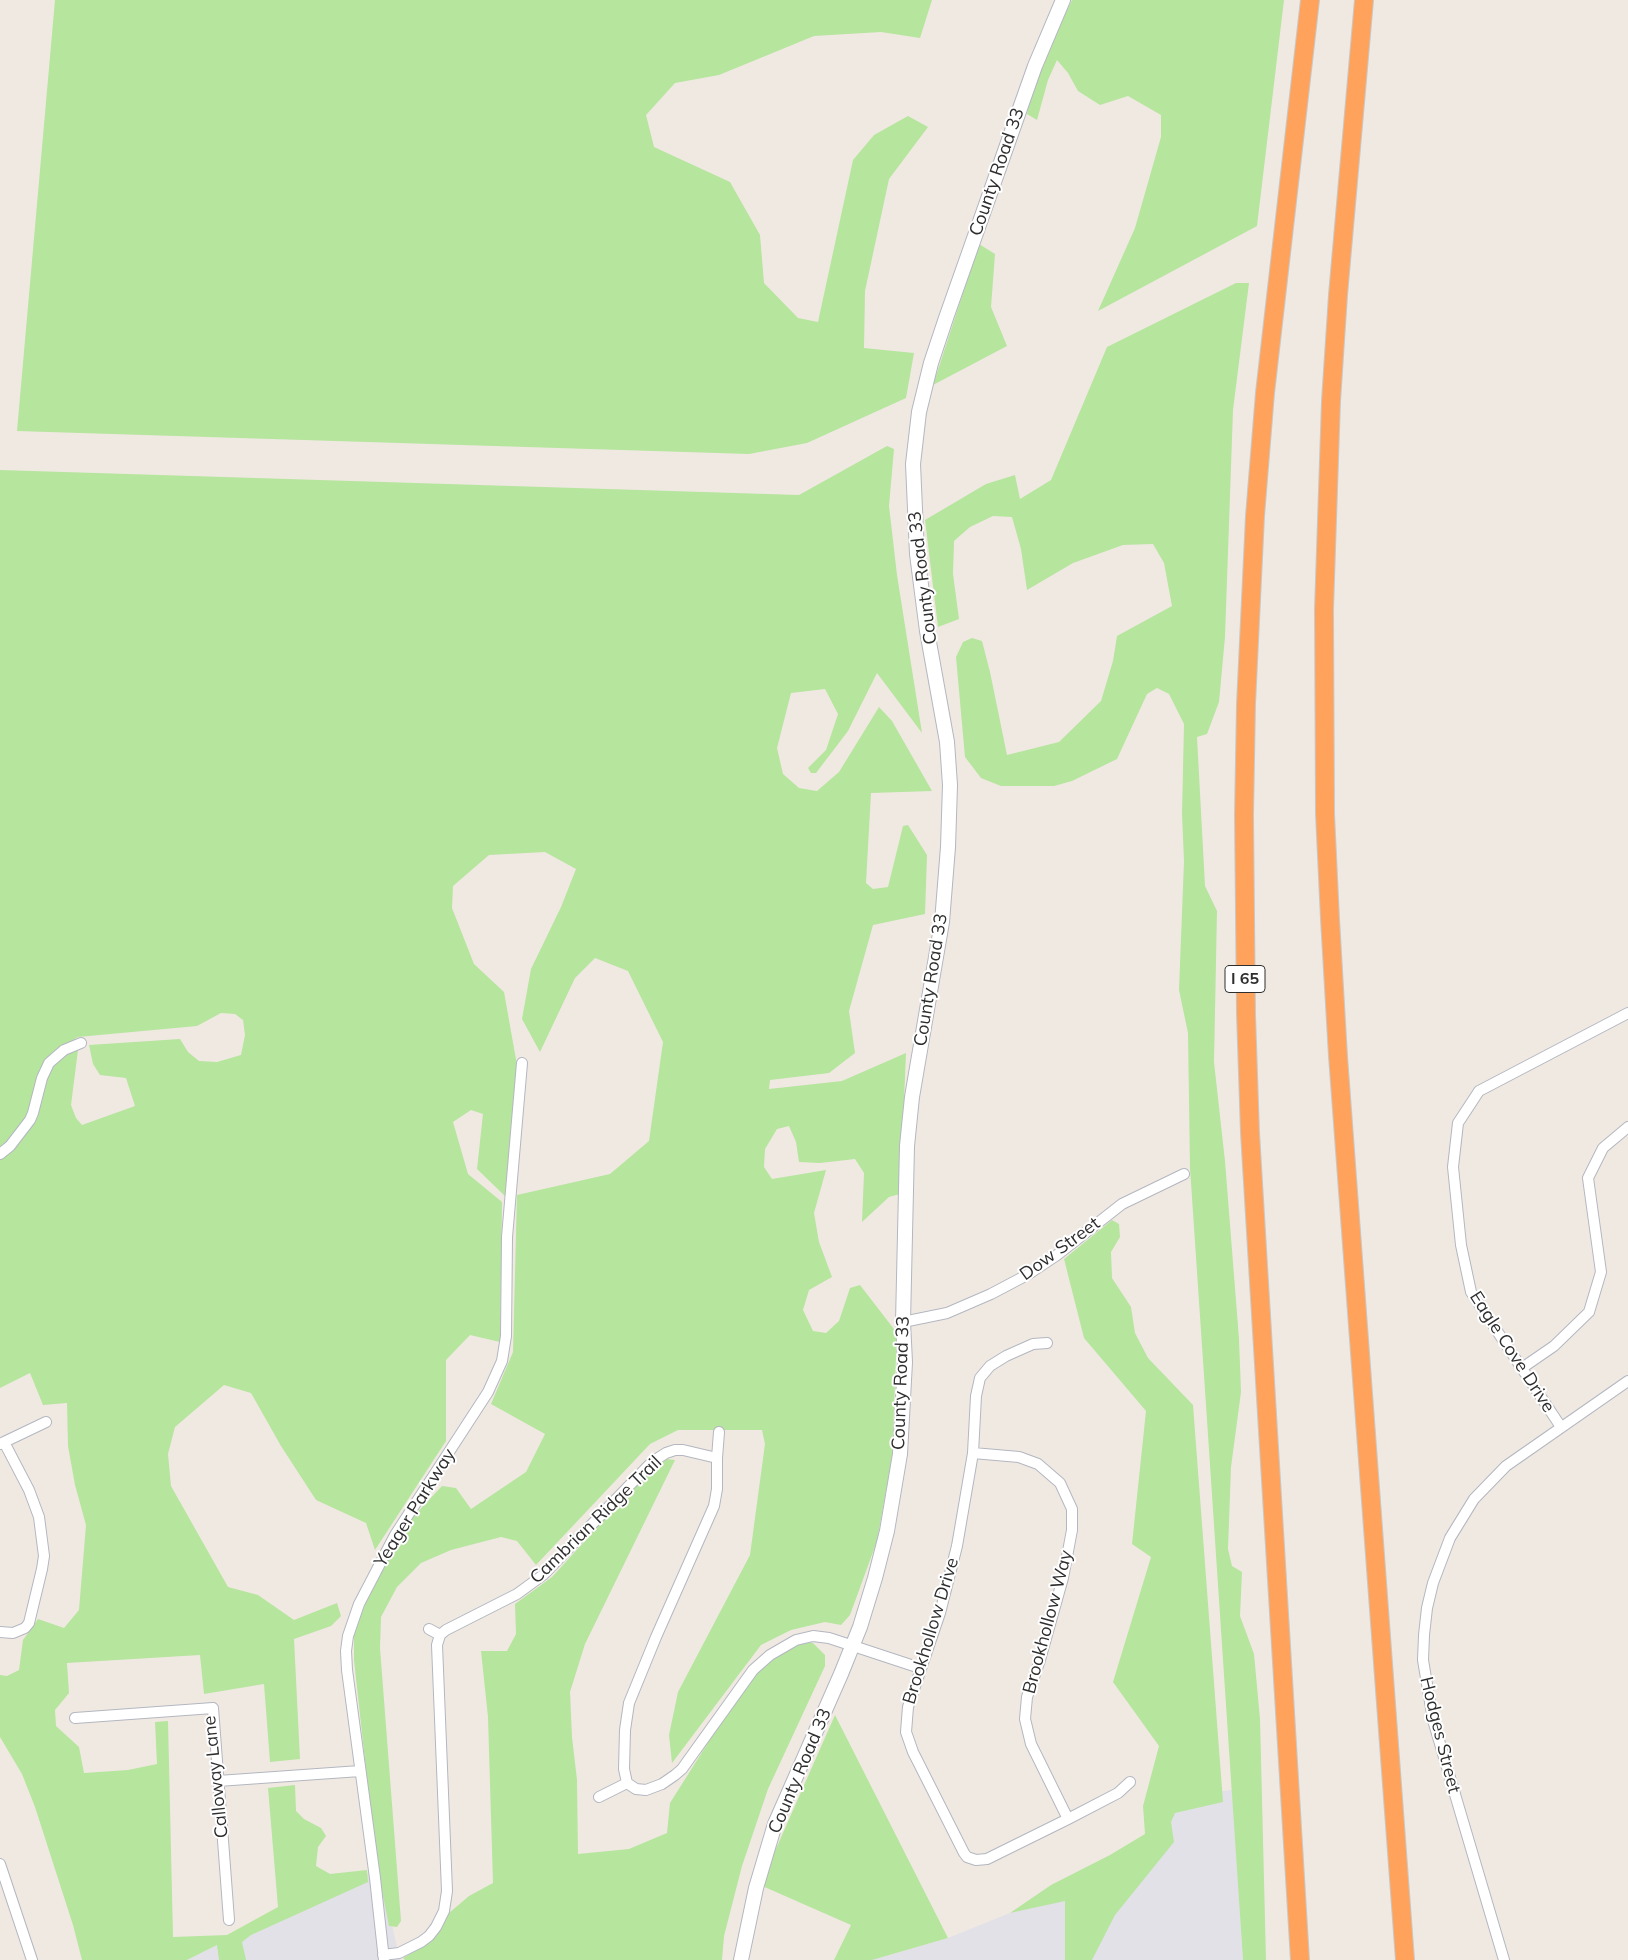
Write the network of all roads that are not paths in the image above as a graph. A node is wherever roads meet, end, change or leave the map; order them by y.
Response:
1 (1063, 0) edge
2 (1310, 0) edge
3 (1364, 0) edge
4 (1628, 1014) edge
5 (81, 1043) dead end
6 (522, 1063) dead end
7 (1628, 1126) edge
8 (0, 1154) edge
9 (1184, 1174) dead end
10 (903, 1322) junction
11 (1047, 1343) dead end
12 (1522, 1368) junction
13 (1628, 1381) edge
14 (46, 1422) dead end
15 (1561, 1427) junction
16 (719, 1432) dead end
17 (2, 1443) edge
18 (973, 1453) junction
19 (717, 1458) junction
20 (429, 1629) dead end
21 (0, 1632) edge
22 (440, 1635) junction
23 (852, 1645) junction
24 (920, 1668) junction
25 (75, 1718) dead end
26 (360, 1771) junction
27 (218, 1781) junction
28 (1130, 1782) dead end
29 (626, 1783) junction
30 (599, 1797) dead end
31 (1068, 1819) junction
32 (0, 1864) edge
33 (229, 1920) dead end
34 (384, 1958) edge
35 (32, 1960) edge
36 (741, 1960) edge
37 (1300, 1960) edge
38 (1406, 1960) edge
39 (1504, 1960) edge

1 - 10 street, County Road 33
2 - 37 highway, I 65
3 - 38 highway
4 - 12 street, Eagle Cove Drive
5 - 8 street
6 - 26 street, Yeager Parkway
7 - 12 street
9 - 10 street, Dow Street
10 - 23 street, County Road 33
11 - 18 street, Brookhollow Drive
12 - 15 street, Eagle Cove Drive
13 - 15 street, Hodges Street
14 - 17 street
15 - 39 street, Hodges Street
16 - 19 street
17 - 21 street
18 - 24 street, Brookhollow Drive
18 - 31 street, Brookhollow Way
19 - 22 street, Cambrian Ridge Trail
19 - 29 street
20 - 22 street
22 - 34 street
23 - 24 street
23 - 29 street
23 - 36 street, County Road 33
24 - 31 street, Brookhollow Drive
25 - 27 street, Calloway Lane
26 - 27 street
26 - 34 street, Yeager Parkway
27 - 33 street, Calloway Lane
28 - 31 street, Brookhollow Drive
29 - 30 street
32 - 35 street

